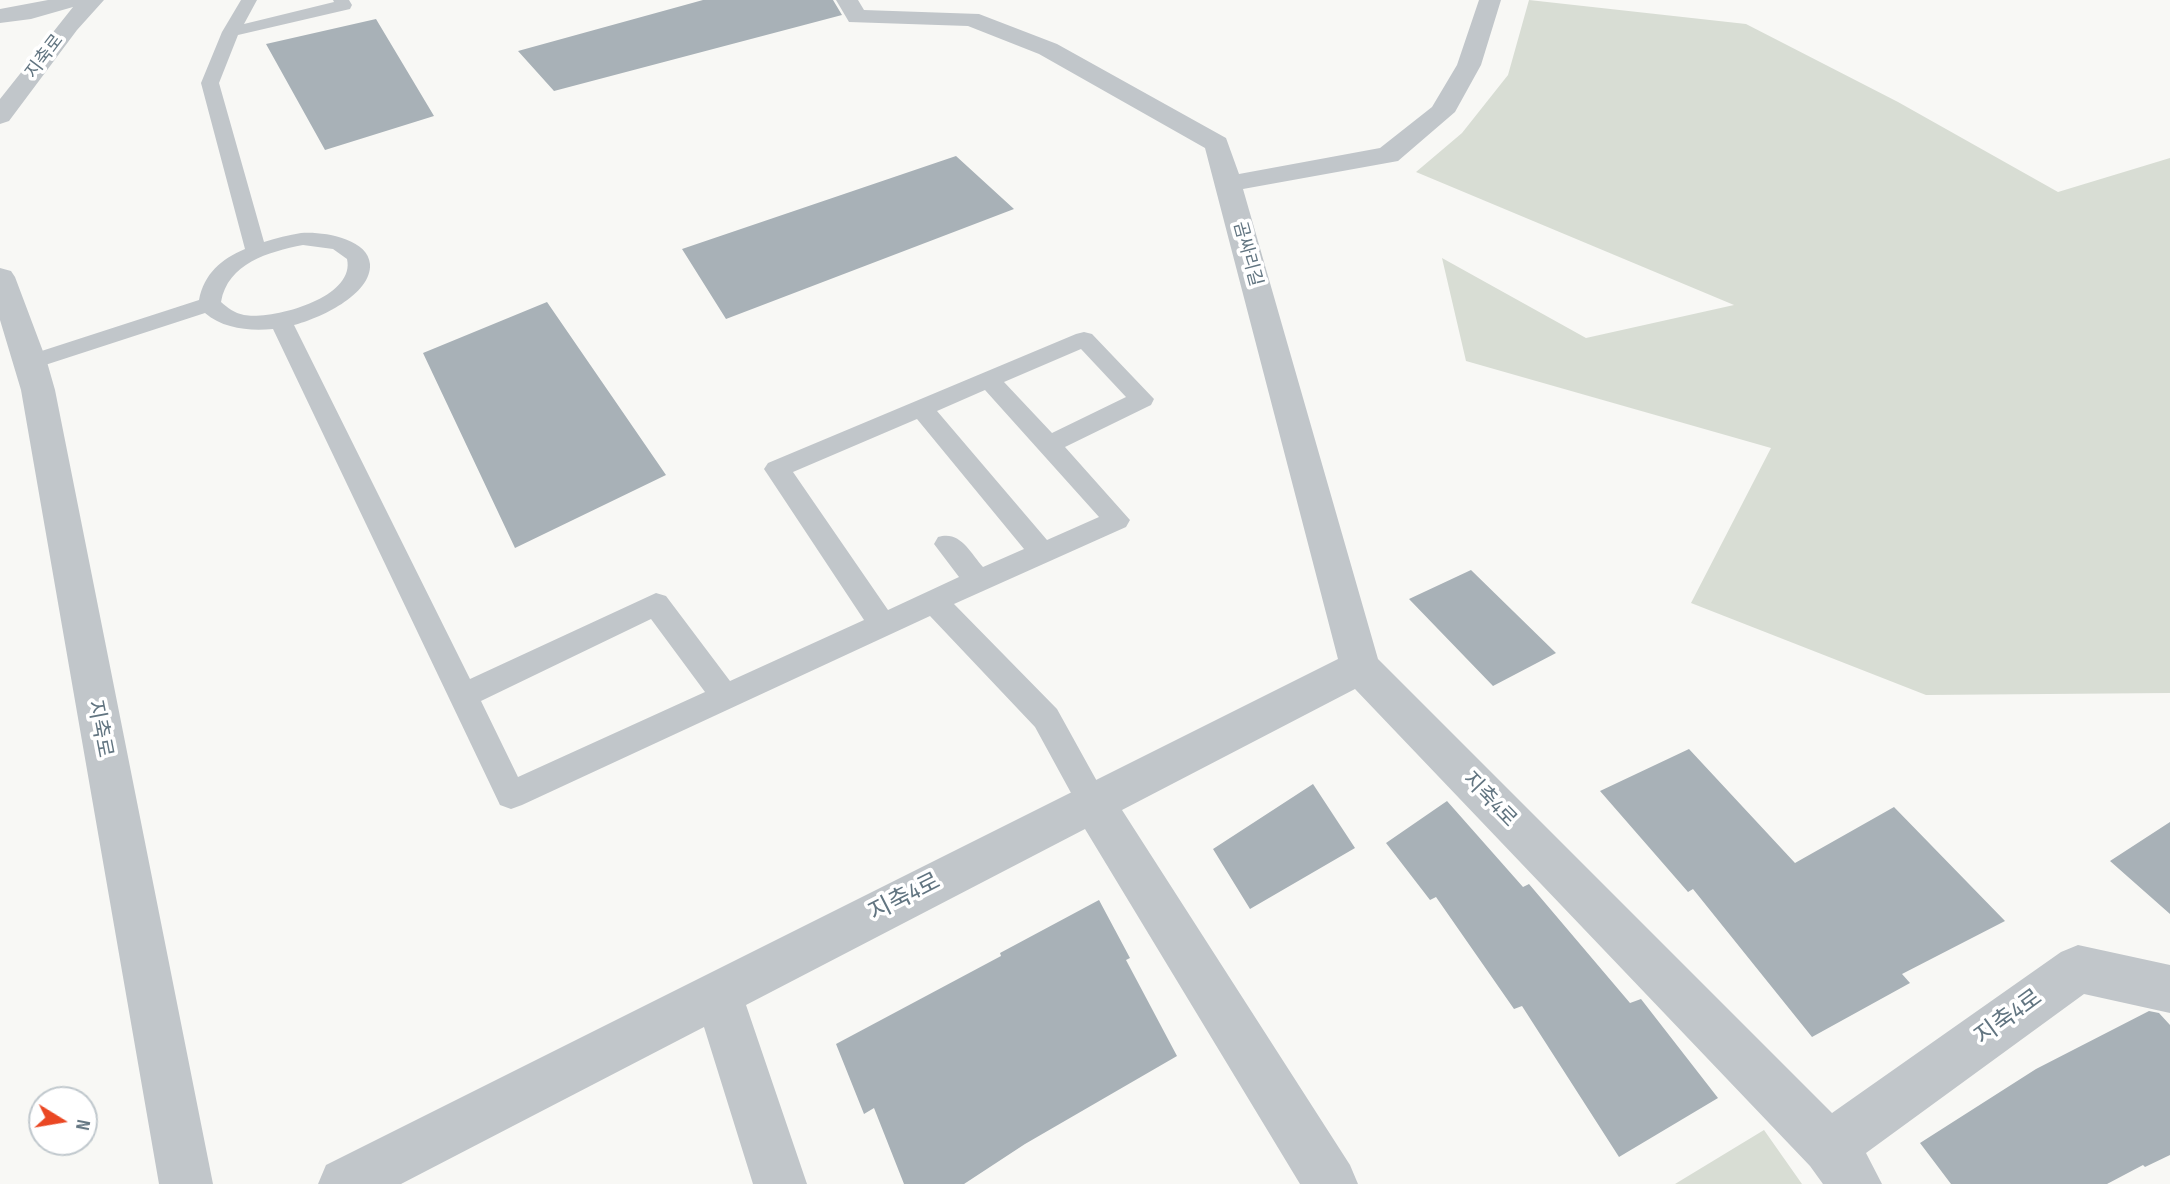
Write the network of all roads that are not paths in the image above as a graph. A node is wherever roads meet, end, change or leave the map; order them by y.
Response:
1 (73, 0) edge
2 (93, 0) edge
3 (249, 0) edge
4 (341, 0) edge
5 (847, 0) edge
6 (1490, 0) edge
7 (0, 16) edge
8 (231, 32) junction
9 (0, 116) edge
10 (1227, 184) junction
11 (256, 251) junction
12 (0, 277) edge
13 (209, 304) junction
14 (281, 322) junction
15 (15, 366) edge
16 (986, 378) junction
17 (920, 407) junction
18 (1048, 445) junction
19 (948, 544) dead end
20 (1043, 554) junction
21 (978, 581) junction
22 (934, 601) junction
23 (883, 625) junction
24 (1360, 667) junction
25 (463, 696) junction
26 (725, 697) junction
27 (1093, 803) junction
28 (2170, 989) edge
29 (718, 994) junction
30 (1842, 1166) edge
31 (186, 1184) edge
32 (345, 1184) edge
33 (780, 1184) edge
34 (1331, 1184) edge

1 - 7 street
2 - 9 street, 지축로
3 - 8 lane
4 - 8 lane
5 - 10 street, 곰싸리길
6 - 10 street
8 - 11 lane
10 - 24 street, 곰싸리길
11 - 13 lane
11 - 14 lane
12 - 15 street, 지축로
13 - 14 lane
13 - 15 lane
14 - 25 lane
15 - 31 street, 지축로
16 - 17 lane
16 - 18 lane
16 - 18 lane
17 - 20 lane
17 - 23 lane
18 - 20 lane
19 - 21 lane
20 - 21 lane
21 - 22 lane
22 - 23 lane
22 - 27 lane
23 - 26 lane
24 - 27 street, 지축4로
24 - 30 street, 지축4로
25 - 26 lane
25 - 26 lane
27 - 29 street, 지축4로
27 - 34 street
28 - 30 street, 지축4로
29 - 32 street, 지축4로
29 - 33 street

